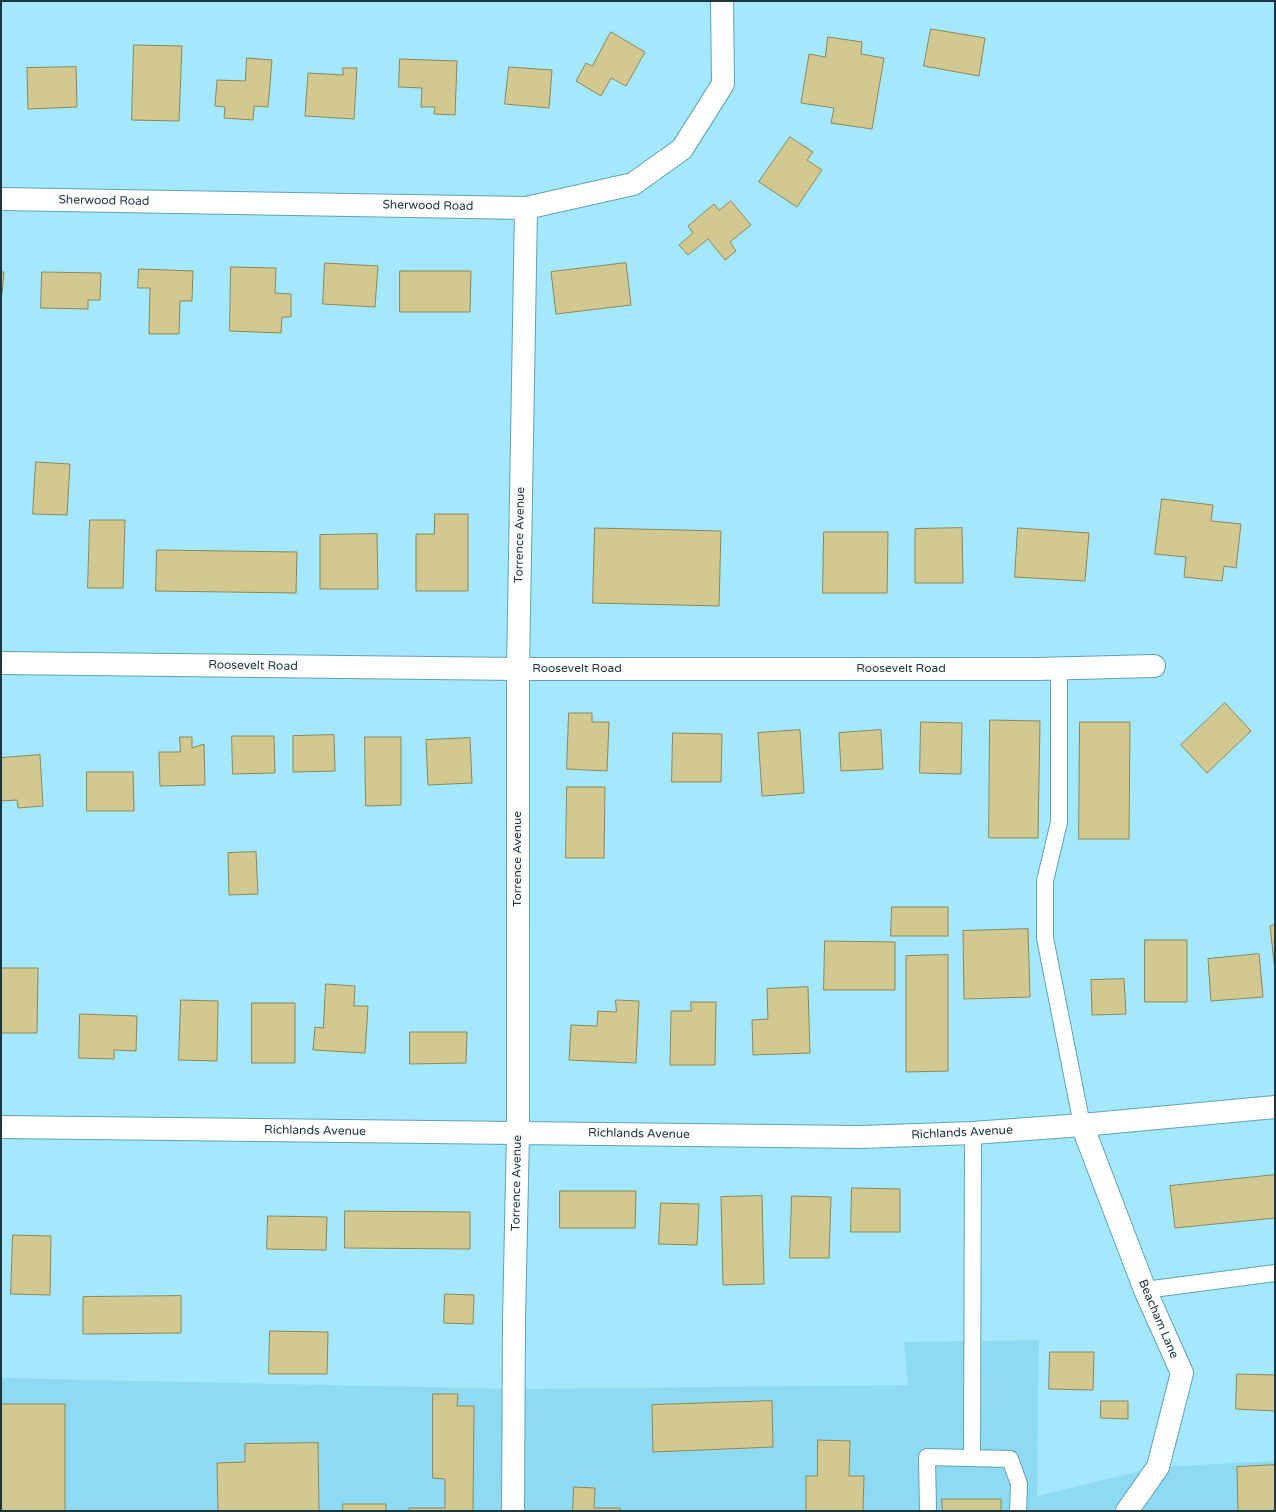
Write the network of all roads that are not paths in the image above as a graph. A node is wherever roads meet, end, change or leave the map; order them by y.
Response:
1 (722, 1) edge
2 (1, 199) edge
3 (526, 208) junction
4 (1, 663) edge
5 (1154, 666) dead end
6 (518, 669) junction
7 (1059, 669) junction
8 (1275, 1107) edge
9 (1082, 1125) junction
10 (1, 1127) edge
11 (518, 1133) junction
12 (973, 1133) junction
13 (1275, 1273) edge
14 (1145, 1290) junction
15 (972, 1458) junction
16 (513, 1511) edge
17 (928, 1511) edge
18 (1018, 1511) edge
19 (1127, 1511) edge

1 - 3 street, Sherwood Road
2 - 3 street, Sherwood Road
3 - 6 street, Torrence Avenue
4 - 6 street, Roosevelt Road
5 - 7 street, Roosevelt Road
6 - 7 street, Roosevelt Road
6 - 11 street, Torrence Avenue
7 - 9 lane
8 - 9 street, Richlands Avenue
9 - 12 street, Richlands Avenue
9 - 14 street, Beacham Lane
10 - 11 street, Richlands Avenue
11 - 12 street, Richlands Avenue
11 - 16 street, Torrence Avenue
12 - 15 lane
13 - 14 lane
14 - 19 street, Beacham Lane
15 - 17 lane
15 - 18 lane

